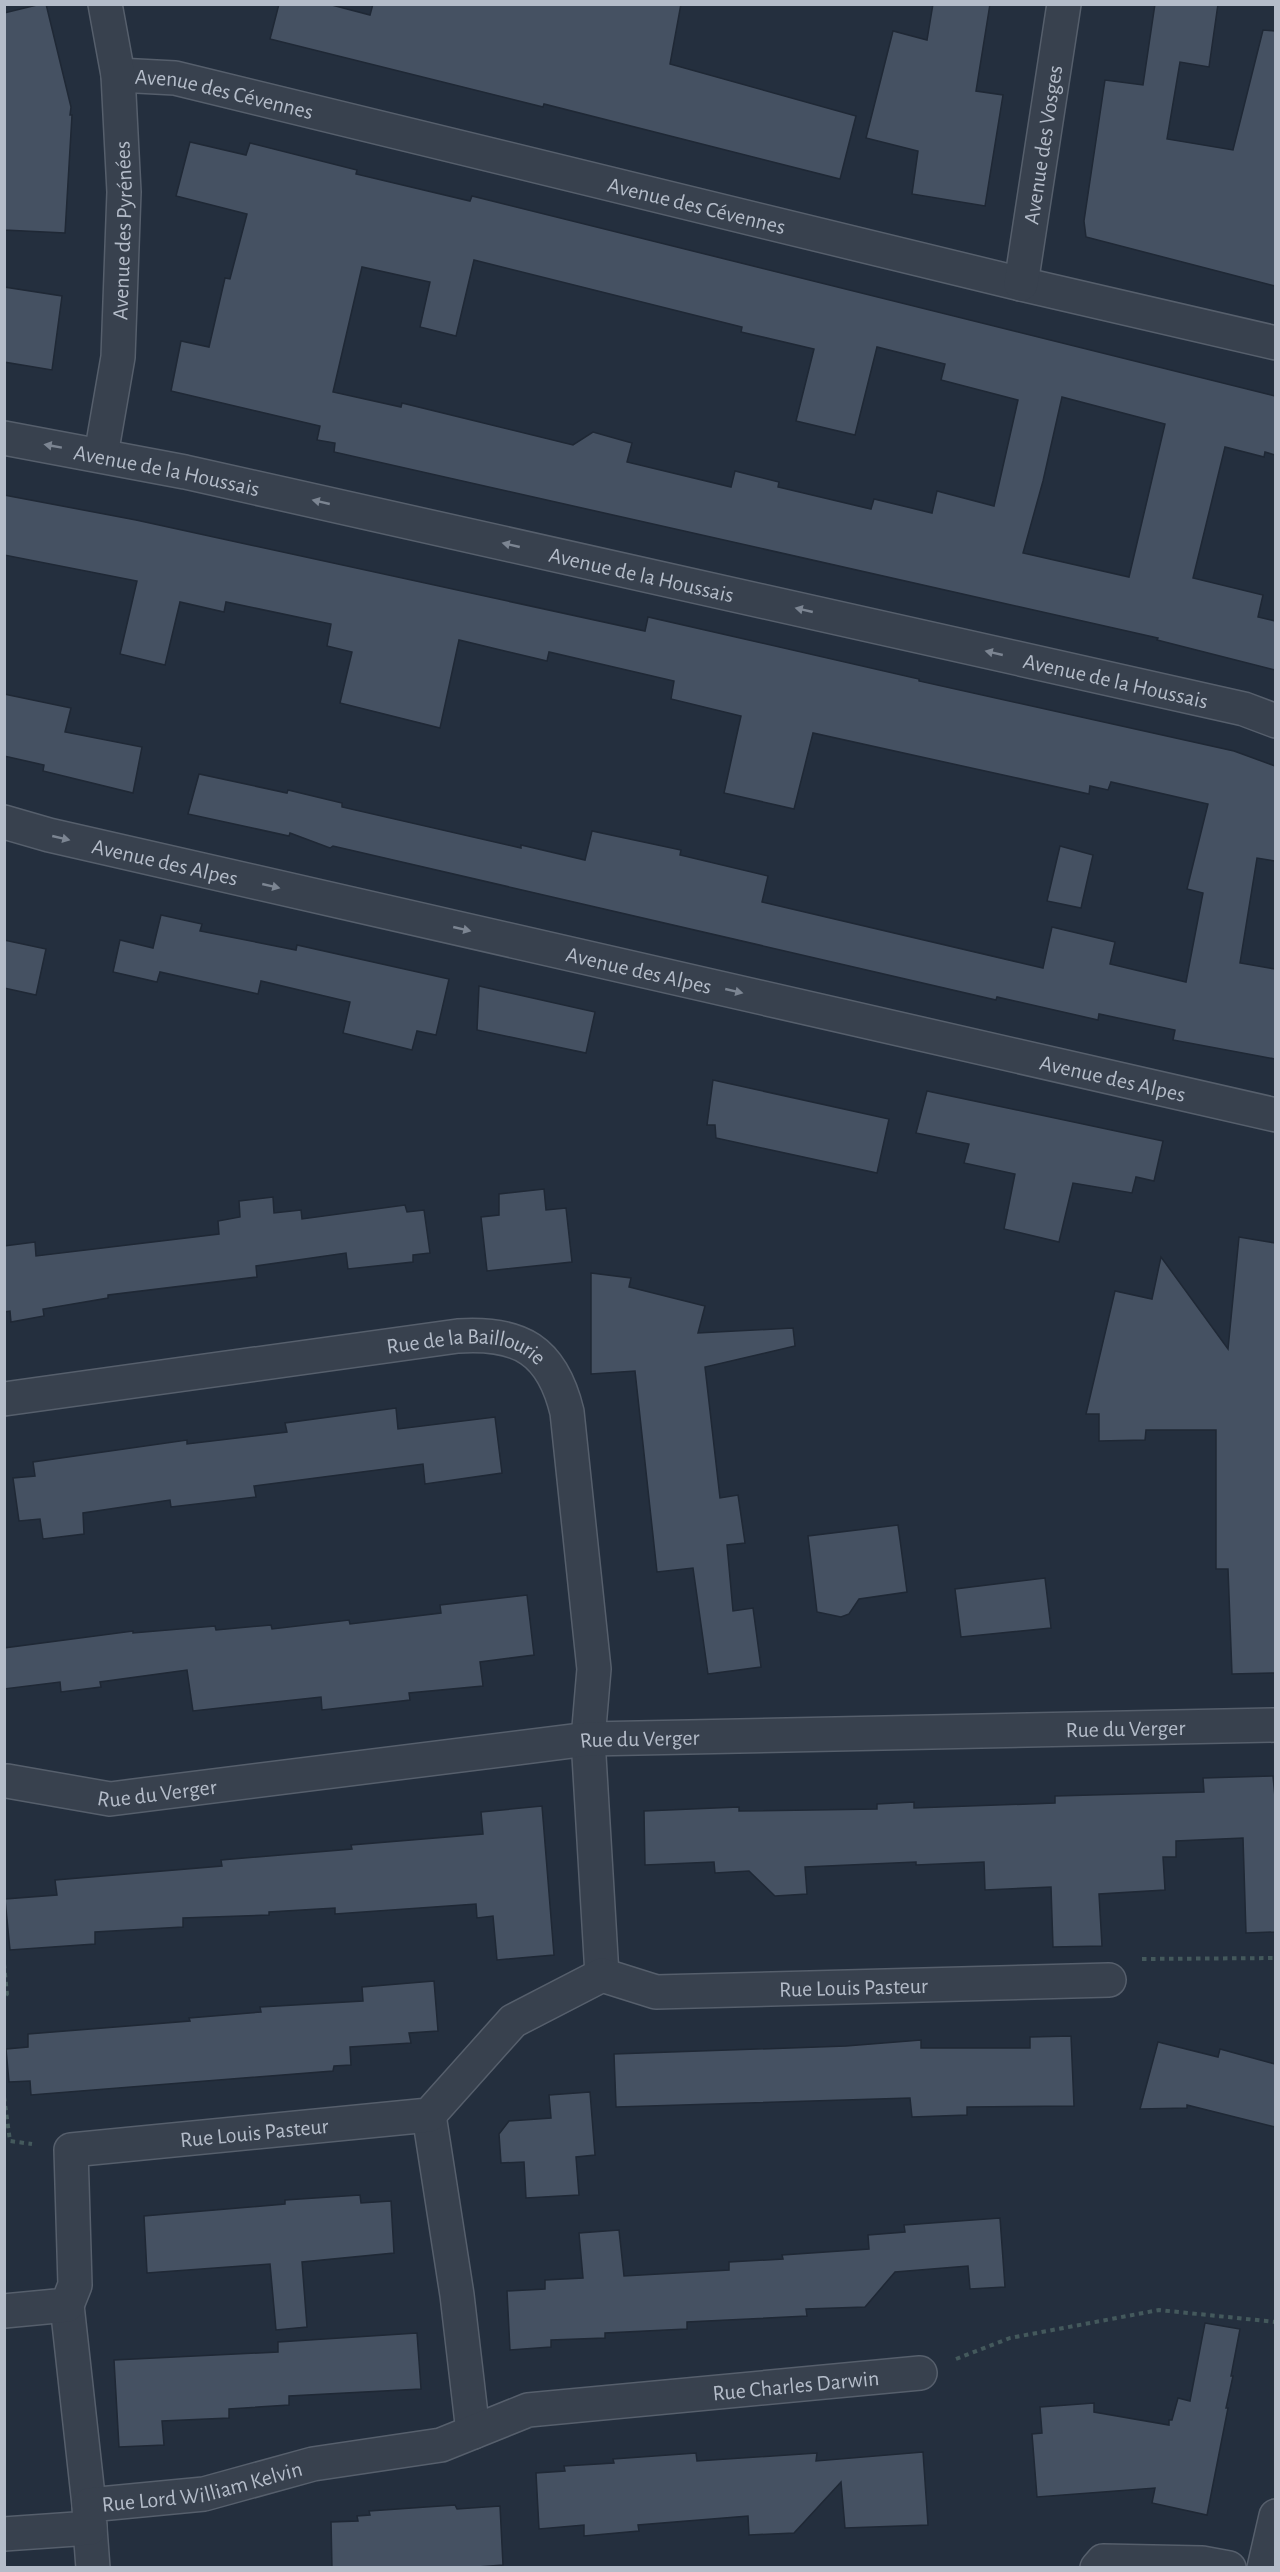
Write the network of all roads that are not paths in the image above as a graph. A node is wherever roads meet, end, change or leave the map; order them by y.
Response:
1 (105, 4) edge
2 (1064, 4) edge
3 (118, 75) junction
4 (1021, 284) junction
5 (1275, 343) edge
6 (4, 438) edge
7 (100, 454) junction
8 (1275, 721) edge
9 (4, 822) edge
10 (1275, 1115) edge
11 (4, 1399) edge
12 (1275, 1725) edge
13 (588, 1739) junction
14 (7, 1781) dead end
15 (602, 1975) junction
16 (1109, 1980) road end
17 (429, 2115) junction
18 (66, 2305) junction
19 (4, 2311) edge
20 (920, 2373) road end
21 (473, 2432) junction
22 (313, 2464) joint
23 (1275, 2516) edge
24 (89, 2517) junction
25 (4, 2534) edge
26 (93, 2568) edge
27 (1097, 2568) edge
28 (1229, 2568) edge
29 (1264, 2568) edge

1 - 3 street, Avenue des Pyrénées
2 - 4 street, Avenue des Vosges
3 - 4 street, Avenue des Cévennes
3 - 7 street, Avenue des Pyrénées
4 - 5 street, Avenue des Cévennes
7 -> 6 street, Avenue de la Houssais
8 -> 7 street, Avenue de la Houssais
9 -> 10 street, Avenue des Alpes
11 - 13 street, Rue de la Baillourie
12 - 13 street, Rue du Verger
13 - 14 street, Rue du Verger
13 - 15 street
15 - 16 street, Rue Louis Pasteur
15 - 17 street
17 - 18 street, Rue Louis Pasteur
17 - 21 street
18 - 19 street
18 - 24 street
20 - 21 street, Rue Charles Darwin
21 - 22 street, Rue Charles Darwin
22 - 24 street, Rue Lord William Kelvin
23 - 29 street
24 - 25 street, Rue Lord William Kelvin
24 - 26 street
27 - 28 street

